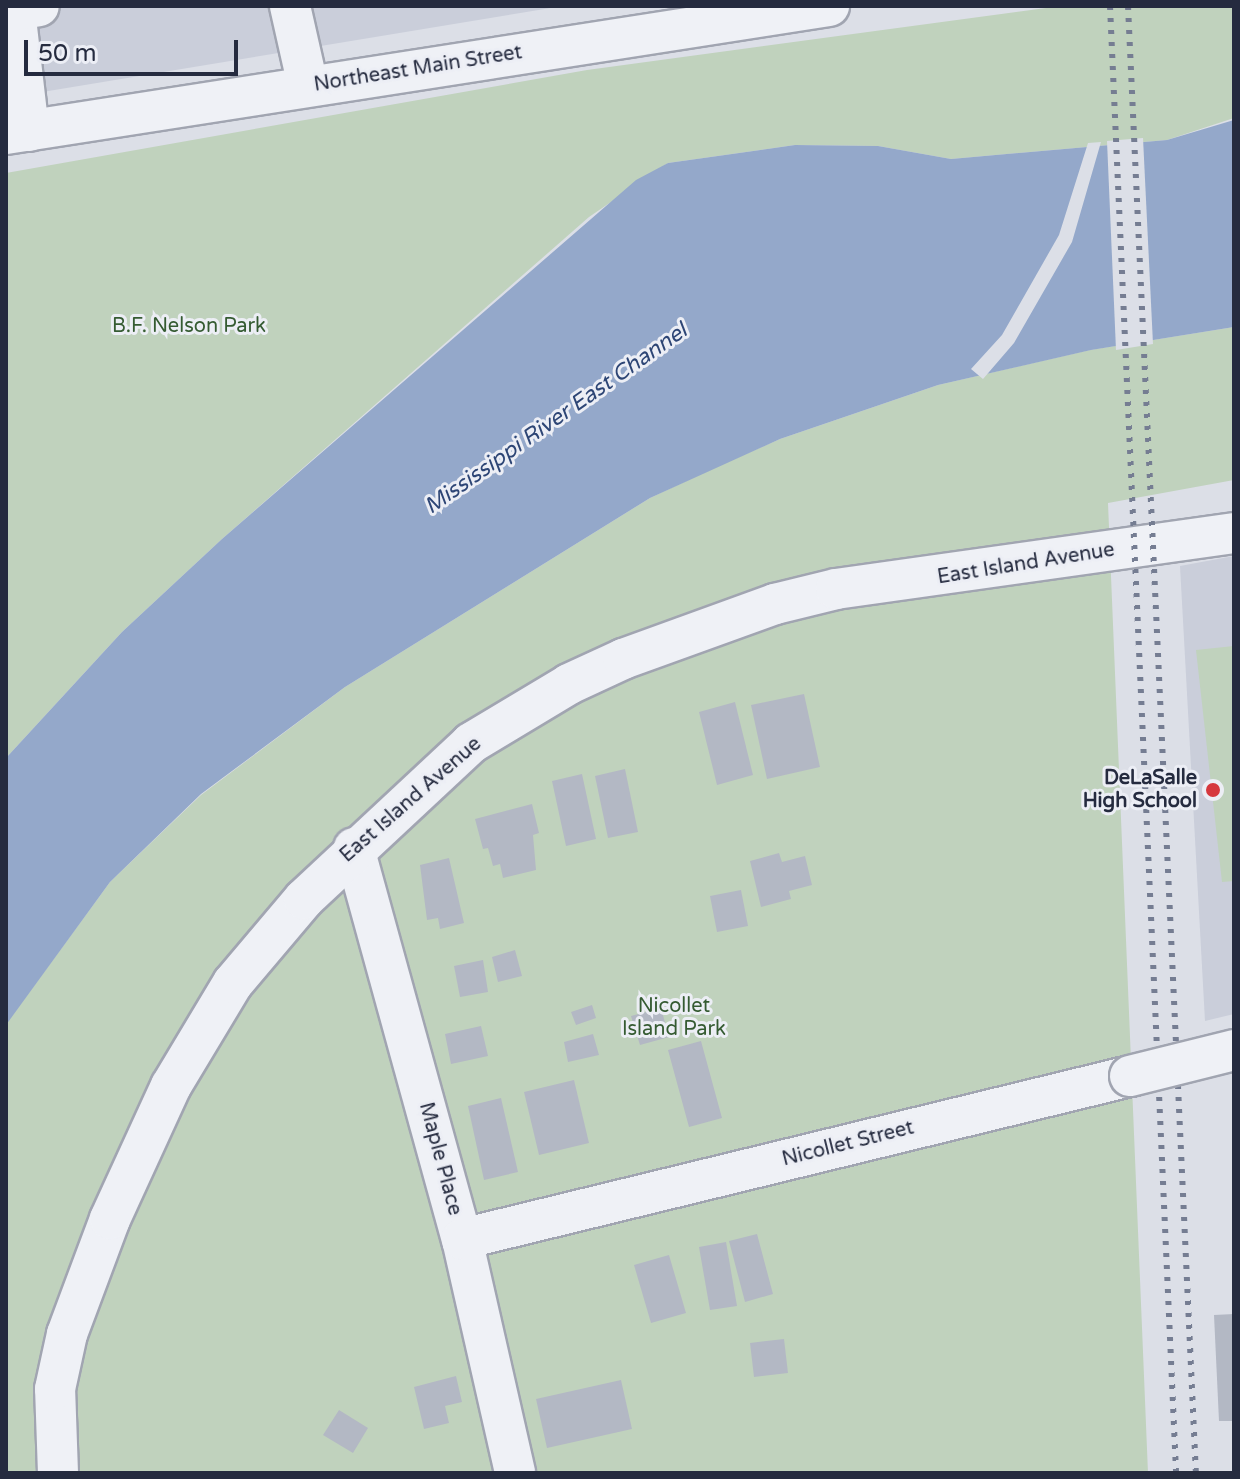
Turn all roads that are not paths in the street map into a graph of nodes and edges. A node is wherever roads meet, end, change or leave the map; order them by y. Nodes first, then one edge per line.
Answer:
1 (39, 6) edge
2 (290, 6) edge
3 (829, 6) edge
4 (599, 23) edge
5 (308, 86) junction
6 (18, 132) edge
7 (1234, 533) edge
8 (354, 848) junction
9 (1234, 1050) edge
10 (462, 1239) junction
11 (58, 1473) edge
12 (515, 1473) edge

1 - 6 street
2 - 5 street
3 - 4 street, Northeast Main Street
4 - 5 street, Northeast Main Street
5 - 6 street, Northeast Main Street
7 - 8 street, East Island Avenue
8 - 10 street, Maple Place
8 - 11 street, East Island Avenue
9 - 10 street, Nicollet Street, bridge
10 - 12 street, Maple Place

